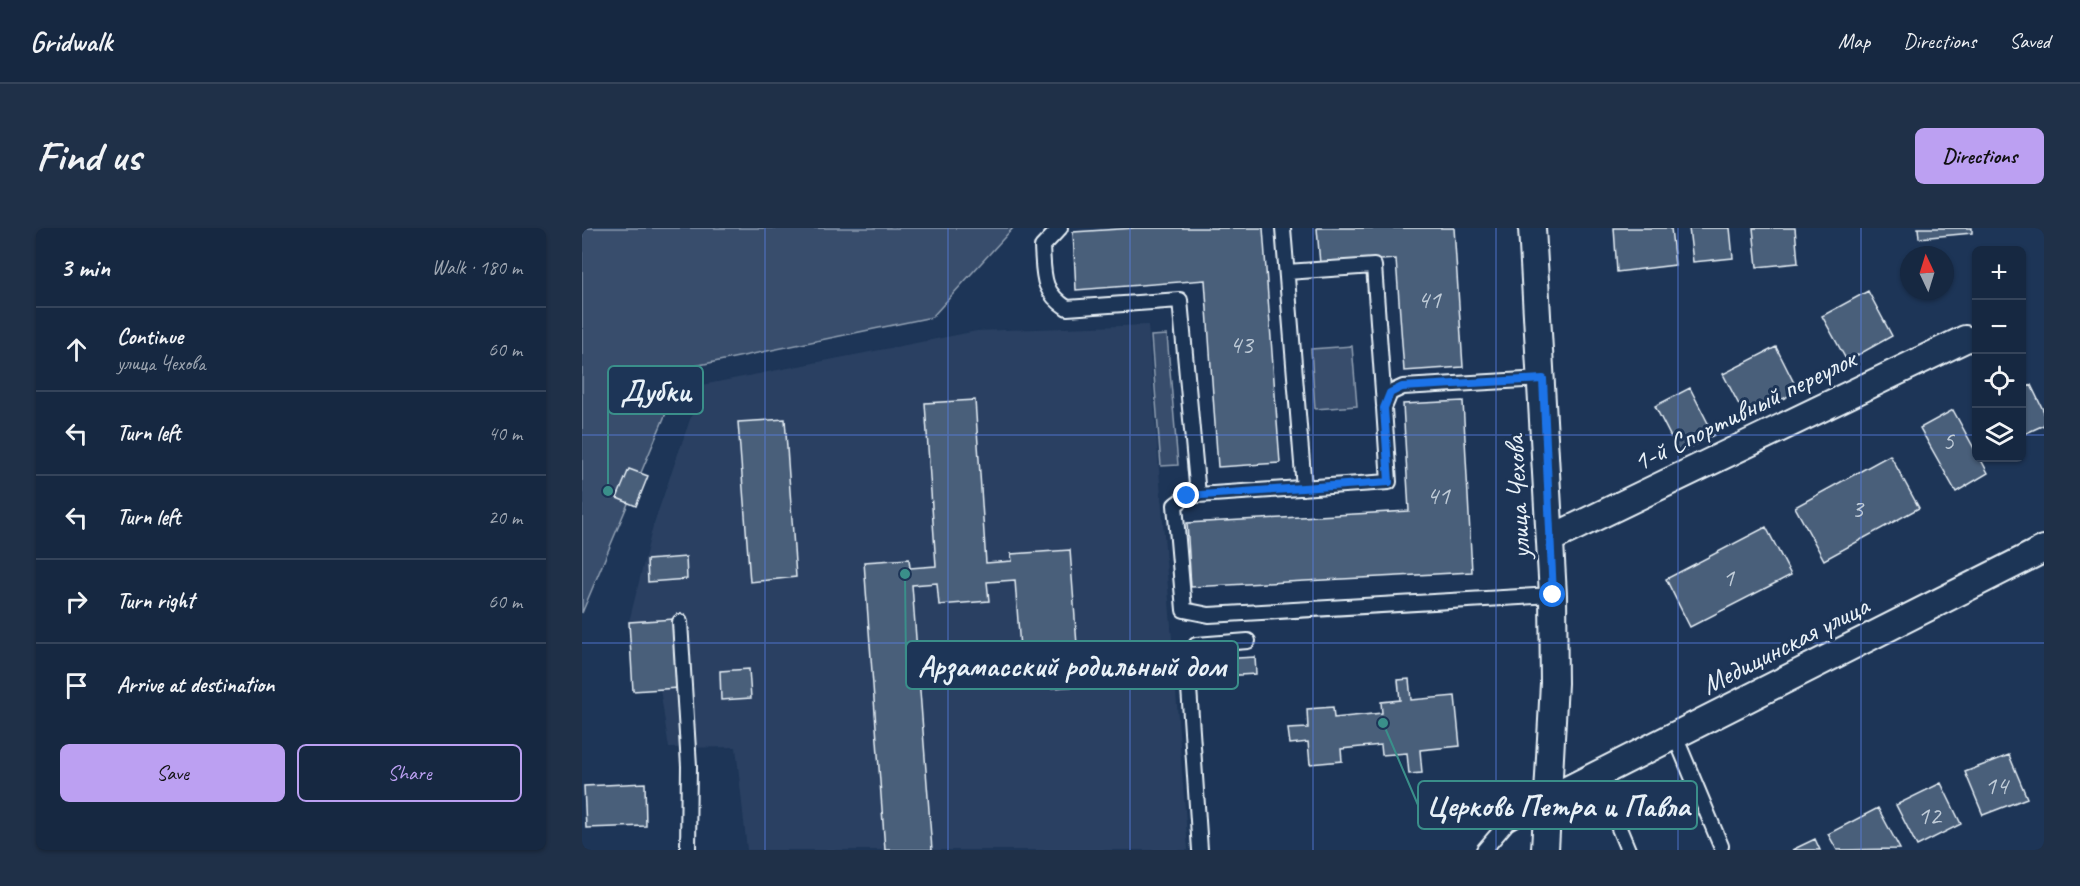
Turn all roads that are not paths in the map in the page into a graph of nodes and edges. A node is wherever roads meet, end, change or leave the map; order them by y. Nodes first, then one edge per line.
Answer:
1 (1060, 228) edge
2 (1283, 228) edge
3 (1532, 228) edge
4 (1287, 272) junction
5 (1965, 339) dead end
6 (1543, 379) junction
7 (1384, 408) junction
8 (1304, 488) junction
9 (1197, 495) junction
10 (1550, 539) junction
11 (2042, 557) edge
12 (1553, 595) junction
13 (680, 622) dead end
14 (1248, 641) dead end
15 (1675, 736) junction
16 (1597, 775) junction
17 (1549, 799) junction
18 (1721, 846) dead end
19 (688, 850) edge
20 (1200, 850) edge
21 (1484, 850) edge
22 (1545, 850) edge
23 (1628, 850) edge

1 - 9 lane
2 - 4 lane
3 - 6 street, улица Чехова
4 - 7 lane
4 - 8 lane
5 - 10 street, 1-й Спортивный переулок
6 - 7 lane
6 - 10 street, улица Чехова
7 - 8 lane
8 - 9 lane
9 - 12 lane
10 - 12 street, улица Чехова
11 - 15 street, Медицинская улица
12 - 17 street, улица Чехова
13 - 19 lane
14 - 20 lane
15 - 16 street, Медицинская улица
15 - 18 lane
16 - 17 street, Медицинская улица
16 - 23 lane
17 - 21 lane
17 - 22 street, улица Чехова

